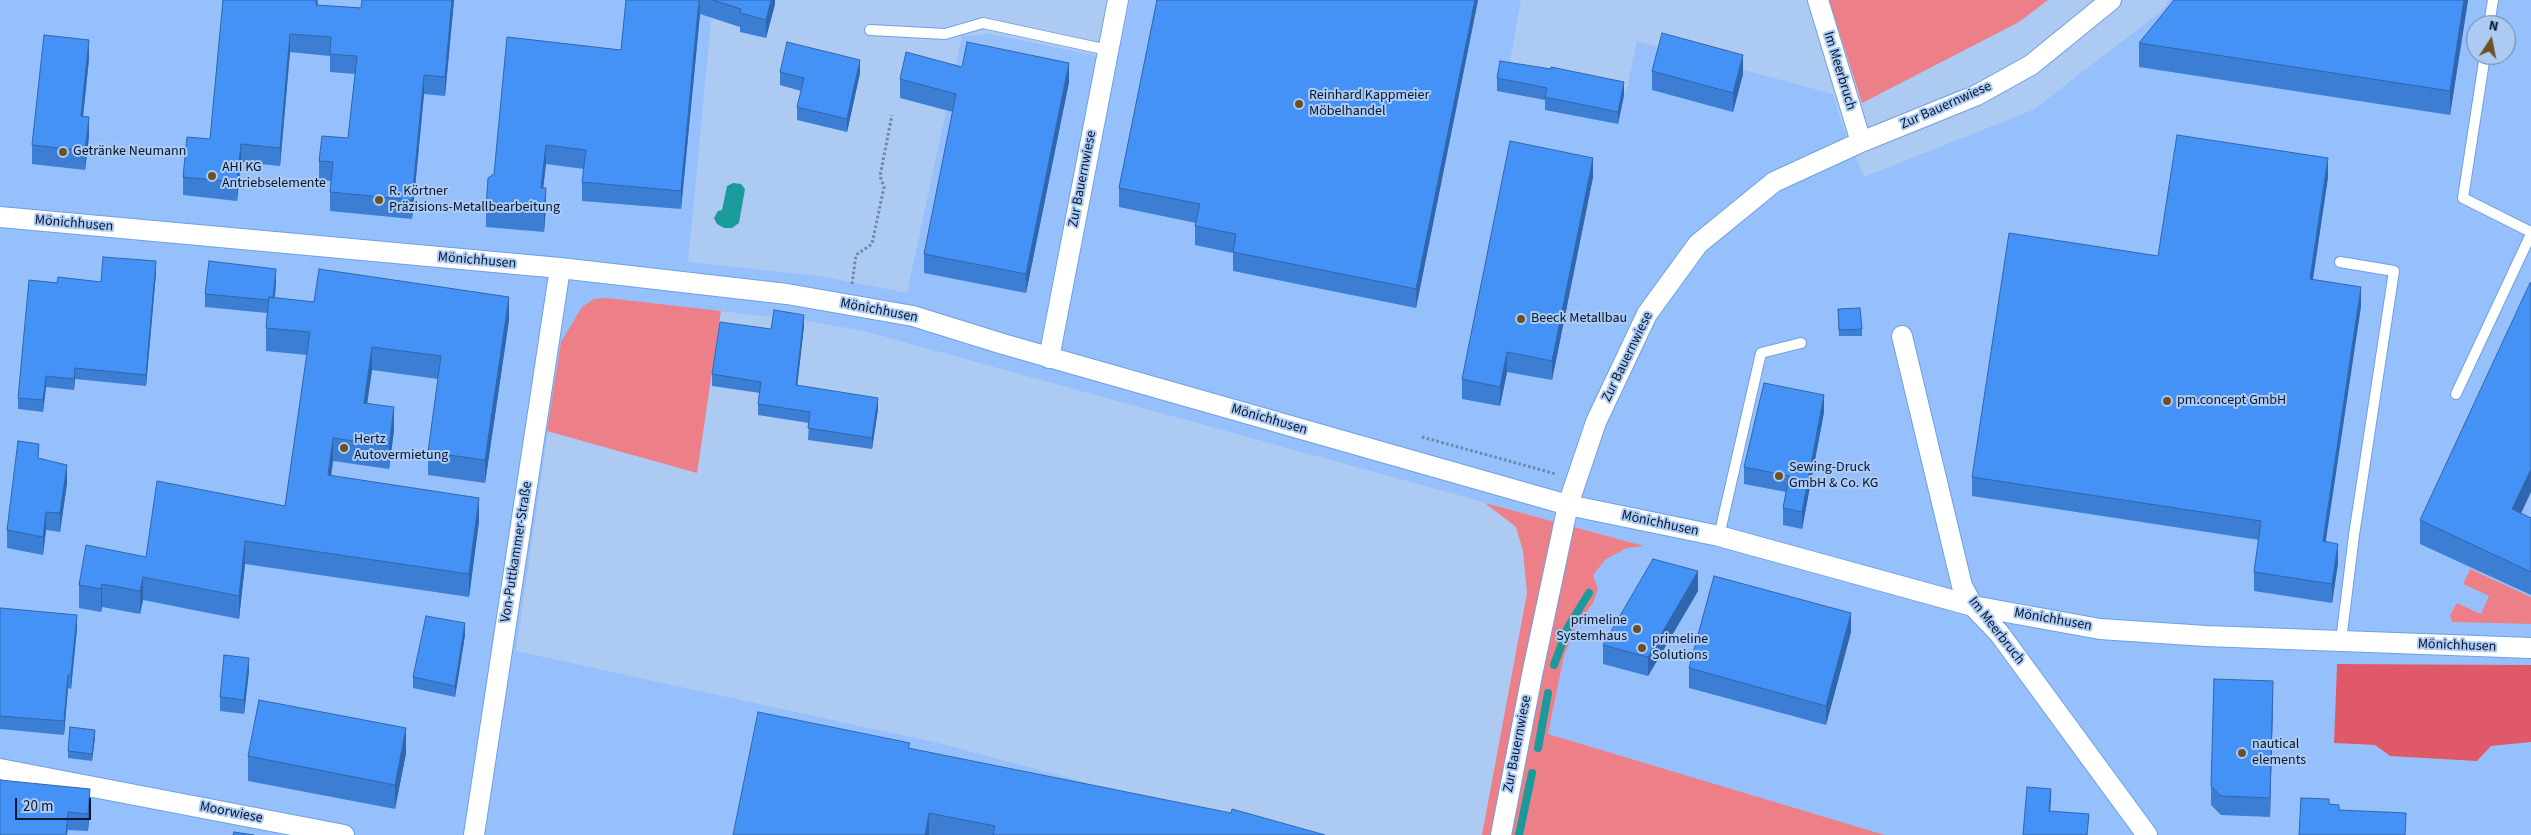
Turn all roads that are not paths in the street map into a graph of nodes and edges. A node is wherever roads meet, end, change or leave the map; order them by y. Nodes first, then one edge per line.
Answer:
1 (1118, 0) edge
2 (1818, 0) edge
3 (2111, 0) edge
4 (2493, 0) edge
5 (2491, 15) edge
6 (870, 30) dead end
7 (1108, 50) junction
8 (2483, 65) edge
9 (1861, 142) junction
10 (0, 217) edge
11 (0, 226) edge
12 (2531, 233) edge
13 (2340, 262) dead end
14 (560, 268) junction
15 (1902, 336) dead end
16 (1801, 343) dead end
17 (1049, 358) junction
18 (2456, 394) dead end
19 (1568, 505) junction
20 (1719, 536) junction
21 (1973, 606) junction
22 (2341, 642) junction
23 (2531, 648) edge
24 (0, 769) edge
25 (344, 835) edge
26 (474, 835) edge
27 (1501, 835) edge
28 (2146, 835) edge

1 - 7 street, Zur Bauernwiese
2 - 9 street, Im Meerbruch
3 - 9 street, Zur Bauernwiese
4 - 5 lane
6 - 7 lane
7 - 17 street, Zur Bauernwiese
8 - 12 lane
9 - 19 street, Zur Bauernwiese
10 - 11 street
10 - 14 street, Mönichhusen
12 - 18 lane
13 - 22 lane
14 - 17 street, Mönichhusen
14 - 26 street, Von-Puttkammer-Straße
15 - 21 street, Im Meerbruch
16 - 20 lane
17 - 19 street, Mönichhusen
19 - 20 street, Mönichhusen
19 - 27 street, Zur Bauernwiese
20 - 21 street, Mönichhusen
21 - 22 street, Mönichhusen
21 - 28 street, Im Meerbruch
22 - 23 street, Mönichhusen
24 - 25 street, Moorwiese

